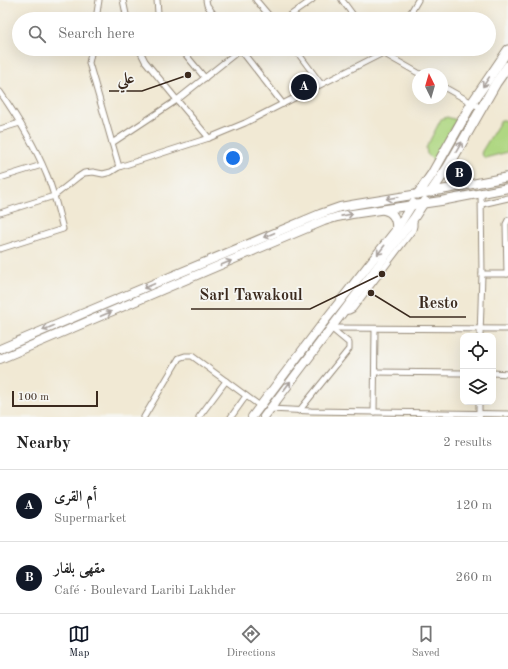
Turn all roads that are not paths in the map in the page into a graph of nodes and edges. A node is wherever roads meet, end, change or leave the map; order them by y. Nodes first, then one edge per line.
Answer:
1 (99, 0) edge
2 (123, 0) edge
3 (157, 0) edge
4 (206, 0) edge
5 (256, 0) edge
6 (312, 0) edge
7 (342, 0) edge
8 (418, 0) edge
9 (97, 12) edge
10 (126, 12) edge
11 (158, 12) edge
12 (212, 12) edge
13 (266, 12) edge
14 (295, 12) edge
15 (351, 12) edge
16 (411, 12) edge
17 (508, 50) edge
18 (91, 56) edge
19 (142, 56) edge
20 (187, 56) edge
21 (232, 56) edge
22 (246, 56) edge
23 (300, 56) edge
24 (374, 56) edge
25 (392, 56) edge
26 (508, 66) edge
27 (412, 69) edge
28 (205, 78) junction
29 (321, 84) junction
30 (448, 89) edge
31 (0, 92) edge
32 (178, 100) junction
33 (472, 103) junction
34 (283, 104) junction
35 (481, 108) junction
36 (463, 120) junction
37 (20, 123) junction
38 (472, 125) junction
39 (0, 130) edge
40 (209, 138) junction
41 (112, 143) junction
42 (42, 165) junction
43 (448, 166) junction
44 (119, 167) junction
45 (508, 177) edge
46 (0, 178) edge
47 (459, 187) junction
48 (508, 188) edge
49 (431, 192) junction
50 (418, 194) junction
51 (481, 194) junction
52 (54, 196) junction
53 (508, 198) edge
54 (423, 204) junction
55 (482, 204) junction
56 (412, 205) junction
57 (383, 209) junction
58 (0, 213) edge
59 (508, 220) edge
60 (396, 230) junction
61 (0, 249) edge
62 (482, 274) junction
63 (507, 274) edge
64 (323, 323) junction
65 (331, 328) junction
66 (375, 329) junction
67 (480, 329) junction
68 (508, 329) edge
69 (480, 333) edge
70 (0, 349) edge
71 (0, 359) edge
72 (375, 372) junction
73 (460, 373) edge
74 (496, 373) edge
75 (508, 374) edge
76 (226, 381) junction
77 (246, 396) junction
78 (260, 406) junction
79 (299, 411) junction
80 (374, 412) junction
81 (267, 413) edge
82 (311, 414) edge
83 (508, 414) edge
84 (479, 415) edge
85 (144, 417) edge
86 (199, 417) edge
87 (232, 417) edge
88 (252, 417) edge

1 - 9 street
2 - 10 street
3 - 11 street
4 - 12 street
5 - 13 street
6 - 14 street
7 - 15 street
8 - 16 street
17 -> 33 highway
18 - 41 street
19 - 32 street
20 - 28 street
21 - 28 street
22 - 34 street
23 - 29 street
24 - 29 street
25 - 27 street
26 - 35 highway
28 - 32 street
29 - 34 street
30 - 33 street
31 - 37 street
32 - 40 street
32 - 41 street
33 - 35 street
33 - 36 highway
34 - 40 street
35 - 38 highway
36 - 38 highway
36 - 50 highway
37 - 39 street
37 - 42 street
43 -> 38 highway
40 - 44 street
41 - 44 street
42 - 46 street
42 - 52 street
43 - 47 main road
43 - 49 highway
44 - 52 street
45 - 47 main road
47 - 49 main road
48 - 51 main road
49 - 50 main road
49 - 54 main road
50 - 56 main road
50 -> 70 main road
51 - 54 main road
51 - 55 street
52 - 58 street
52 - 61 street
53 - 55 street
54 - 56 main road
54 - 65 main road
55 - 62 street
56 - 57 main road
56 - 60 main road
57 - 60 main road
71 -> 57 main road
59 - 63 street
60 -> 64 main road
62 - 63 street
62 - 67 street
64 - 65 main road
64 - 78 main road
65 - 66 street
65 - 79 street
81 -> 65 main road
66 - 67 street
66 - 72 street
67 - 68 street
67 - 69 street
72 - 73 street
72 - 80 street
74 - 75 street
76 - 77 street
76 - 85 street
76 - 86 street
77 - 78 street
77 - 87 street
78 - 81 main road
78 - 88 main road
79 - 81 street
79 - 82 street
80 - 82 street
80 - 84 street
83 - 84 street

